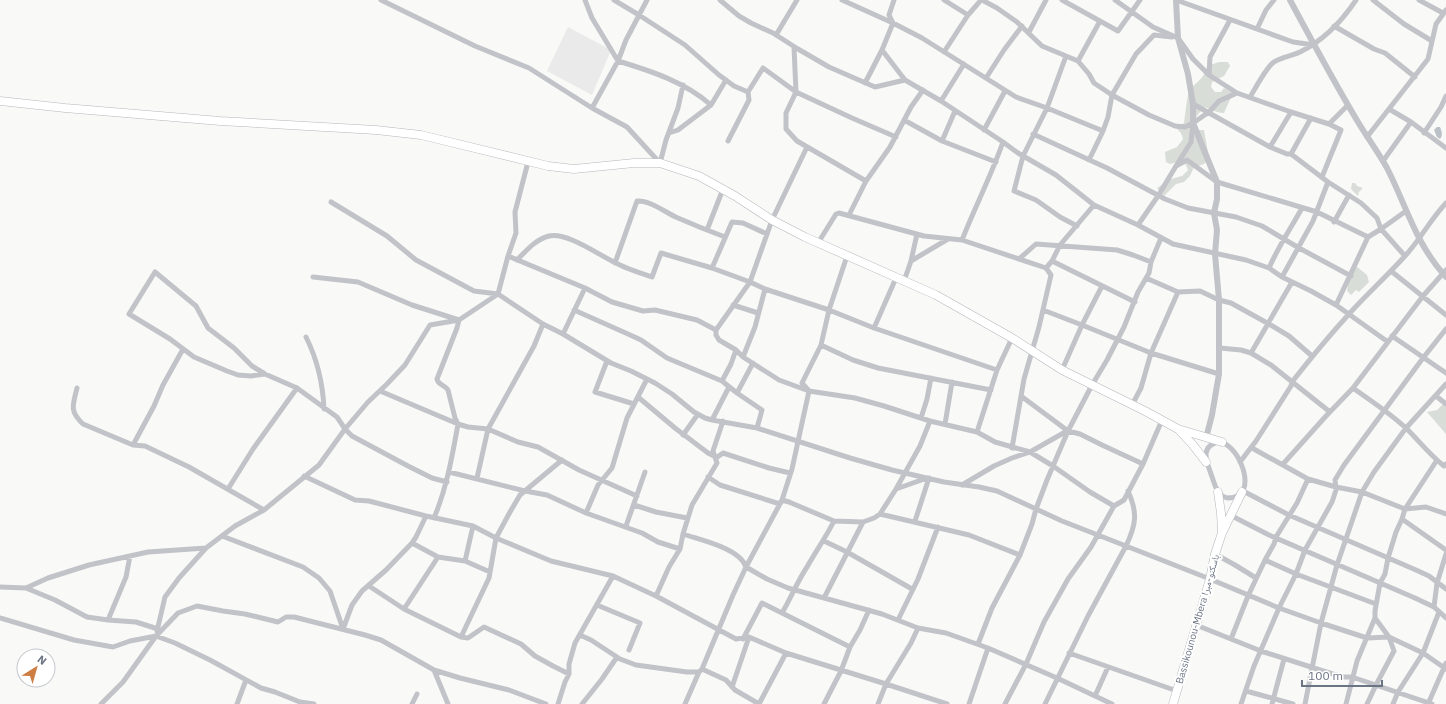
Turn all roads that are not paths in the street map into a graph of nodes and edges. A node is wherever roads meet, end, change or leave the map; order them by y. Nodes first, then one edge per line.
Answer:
1 (381, 0) edge
2 (585, 0) edge
3 (614, 0) edge
4 (647, 0) edge
5 (720, 0) edge
6 (797, 0) edge
7 (842, 0) edge
8 (894, 0) edge
9 (944, 0) edge
10 (982, 0) edge
11 (1046, 0) edge
12 (1062, 0) edge
13 (1115, 0) edge
14 (1140, 0) edge
15 (1176, 0) edge
16 (1274, 0) edge
17 (1290, 0) edge
18 (1356, 0) edge
19 (1373, 0) edge
20 (1419, 0) edge
21 (1445, 11) edge
22 (1132, 13) junction
23 (639, 15) junction
24 (968, 16) junction
25 (1230, 20) junction
26 (1100, 21) junction
27 (893, 23) junction
28 (1022, 26) junction
29 (1334, 26) junction
30 (1257, 29) junction
31 (1029, 32) junction
32 (776, 34) junction
33 (1178, 38) junction
34 (1432, 41) junction
35 (1314, 45) junction
36 (794, 47) junction
37 (882, 50) junction
38 (944, 52) junction
39 (1066, 56) junction
40 (618, 61) junction
41 (1078, 61) junction
42 (964, 64) junction
43 (1209, 75) junction
44 (1415, 77) junction
45 (986, 78) junction
46 (726, 80) junction
47 (905, 80) junction
48 (865, 83) junction
49 (683, 85) junction
50 (923, 90) junction
51 (1005, 91) junction
52 (748, 92) junction
53 (796, 92) junction
54 (1237, 93) junction
55 (1112, 95) junction
56 (1446, 96) edge
57 (1250, 97) junction
58 (0, 101) edge
59 (941, 101) junction
60 (1193, 104) junction
61 (1348, 104) junction
62 (711, 105) junction
63 (592, 108) junction
64 (1047, 108) junction
65 (1389, 109) junction
66 (955, 111) junction
67 (1208, 112) junction
68 (1291, 112) junction
69 (1311, 118) junction
70 (904, 120) junction
71 (1411, 122) junction
72 (1193, 123) junction
73 (1330, 124) junction
74 (984, 130) junction
75 (1103, 131) junction
76 (669, 132) junction
77 (1424, 132) junction
78 (1033, 134) junction
79 (896, 137) junction
80 (1367, 137) junction
81 (728, 141) dead end
82 (942, 141) junction
83 (1003, 142) junction
84 (1270, 146) junction
85 (807, 147) junction
86 (1446, 148) edge
87 (1291, 154) junction
88 (1023, 156) junction
89 (1089, 160) junction
90 (1383, 161) junction
91 (528, 162) junction
92 (996, 162) junction
93 (660, 163) junction
94 (1322, 177) junction
95 (866, 181) junction
96 (1217, 182) junction
97 (1328, 182) junction
98 (723, 188) junction
99 (1349, 195) junction
100 (1158, 196) junction
101 (331, 202) dead end
102 (1446, 203) edge
103 (1094, 205) junction
104 (1302, 208) junction
105 (1406, 210) junction
106 (1317, 212) junction
107 (1214, 214) junction
108 (849, 215) junction
109 (772, 220) junction
110 (1334, 222) junction
111 (1138, 225) junction
112 (1077, 226) junction
113 (1382, 229) junction
114 (707, 230) junction
115 (767, 234) junction
116 (917, 234) junction
117 (725, 237) junction
118 (1368, 237) junction
119 (949, 238) junction
120 (1161, 238) junction
121 (1284, 238) junction
122 (1419, 239) junction
123 (962, 240) junction
124 (818, 243) junction
125 (1060, 245) junction
126 (1299, 248) junction
127 (1215, 254) junction
128 (508, 256) junction
129 (848, 256) junction
130 (1405, 256) junction
131 (1019, 259) junction
132 (517, 260) junction
133 (911, 261) junction
134 (1052, 261) junction
135 (615, 262) junction
136 (1151, 262) junction
137 (712, 268) junction
138 (1046, 268) junction
139 (1269, 268) junction
140 (1391, 271) junction
141 (1445, 273) edge
142 (313, 276) dead end
143 (1351, 276) junction
144 (1282, 277) junction
145 (1146, 278) junction
146 (900, 279) junction
147 (750, 282) junction
148 (1292, 282) junction
149 (1102, 286) junction
150 (586, 288) junction
151 (765, 289) junction
152 (1178, 292) junction
153 (498, 294) junction
154 (1423, 296) junction
155 (1219, 300) junction
156 (1135, 302) junction
157 (733, 305) junction
158 (1336, 306) junction
159 (574, 310) junction
160 (829, 310) junction
161 (1043, 310) junction
162 (758, 313) junction
163 (1348, 315) junction
164 (1446, 315) edge
165 (459, 320) junction
166 (543, 324) junction
167 (1082, 324) junction
168 (1269, 324) junction
169 (874, 328) junction
170 (1446, 329) edge
171 (716, 330) junction
172 (562, 334) junction
173 (1392, 336) junction
174 (306, 337) dead end
175 (1012, 338) junction
176 (1117, 340) junction
177 (1388, 342) junction
178 (821, 345) junction
179 (1220, 348) junction
180 (183, 349) junction
181 (736, 350) junction
182 (1031, 350) junction
183 (1151, 353) junction
184 (1252, 353) junction
185 (1312, 356) junction
186 (743, 357) junction
187 (1423, 358) junction
188 (607, 361) junction
189 (753, 363) junction
190 (997, 370) junction
191 (1062, 370) junction
192 (1446, 373) edge
193 (265, 374) junction
194 (1219, 374) junction
195 (931, 378) junction
196 (647, 379) junction
197 (722, 381) junction
198 (952, 382) junction
199 (1292, 382) junction
200 (1446, 384) edge
201 (1092, 385) junction
202 (729, 386) junction
203 (77, 388) dead end
204 (298, 388) junction
205 (1353, 388) junction
206 (991, 390) junction
207 (380, 391) junction
208 (809, 391) junction
209 (737, 393) junction
210 (1021, 396) junction
211 (1436, 396) junction
212 (638, 397) junction
213 (634, 404) junction
214 (1446, 404) edge
215 (1132, 405) junction
216 (324, 409) junction
217 (1385, 411) junction
218 (1330, 412) junction
219 (698, 414) junction
220 (920, 418) junction
221 (712, 420) junction
222 (1162, 420) junction
223 (930, 421) junction
224 (723, 422) junction
225 (458, 424) junction
226 (945, 424) junction
227 (757, 428) junction
228 (1406, 428) junction
229 (345, 429) junction
230 (488, 429) junction
231 (1178, 429) junction
232 (1068, 430) junction
233 (977, 432) junction
234 (683, 435) junction
235 (1206, 438) junction
236 (799, 440) junction
237 (1222, 442) junction
238 (133, 445) junction
239 (1012, 448) junction
240 (1252, 448) junction
241 (1030, 452) junction
242 (716, 458) junction
243 (562, 460) junction
244 (1437, 460) junction
245 (1206, 462) junction
246 (1240, 462) junction
247 (1143, 464) junction
248 (1283, 464) junction
249 (1446, 464) edge
250 (1053, 466) junction
251 (449, 472) junction
252 (645, 472) dead end
253 (790, 473) junction
254 (906, 473) junction
255 (304, 476) junction
256 (708, 477) junction
257 (478, 478) junction
258 (928, 478) junction
259 (1308, 479) junction
260 (603, 480) junction
261 (447, 482) junction
262 (962, 485) junction
263 (1336, 487) junction
264 (228, 489) junction
265 (896, 489) junction
266 (525, 491) junction
267 (1128, 491) junction
268 (1218, 492) junction
269 (1242, 492) junction
270 (1362, 492) junction
271 (637, 496) junction
272 (781, 502) junction
273 (634, 505) junction
274 (1114, 506) junction
275 (1405, 508) junction
276 (1036, 509) junction
277 (264, 510) junction
278 (586, 513) junction
279 (880, 514) junction
280 (1289, 514) junction
281 (1446, 514) edge
282 (1230, 515) junction
283 (426, 516) junction
284 (434, 518) junction
285 (687, 518) junction
286 (1402, 519) junction
287 (834, 521) junction
288 (863, 522) junction
289 (915, 522) junction
290 (473, 526) junction
291 (626, 526) junction
292 (938, 527) junction
293 (1318, 527) junction
294 (1222, 533) junction
295 (682, 534) junction
296 (222, 536) junction
297 (1097, 536) junction
298 (1276, 537) junction
299 (496, 538) junction
300 (1345, 540) junction
301 (824, 541) junction
302 (412, 543) junction
303 (1126, 546) junction
304 (206, 548) junction
305 (680, 548) junction
306 (1305, 550) junction
307 (1446, 550) edge
308 (847, 552) junction
309 (1215, 554) junction
310 (1446, 554) edge
311 (1020, 555) junction
312 (130, 556) junction
313 (438, 557) junction
314 (1388, 558) junction
315 (1265, 560) junction
316 (465, 561) junction
317 (1337, 564) junction
318 (746, 567) junction
319 (490, 572) junction
320 (1296, 574) junction
321 (613, 576) junction
322 (1256, 578) junction
323 (1210, 579) junction
324 (1380, 583) junction
325 (1437, 583) junction
326 (369, 586) junction
327 (1331, 586) junction
328 (0, 588) edge
329 (26, 588) junction
330 (912, 589) junction
331 (1446, 589) edge
332 (793, 590) junction
333 (656, 596) junction
334 (1248, 596) junction
335 (824, 598) junction
336 (1376, 604) junction
337 (597, 605) junction
338 (1434, 607) junction
339 (1279, 608) junction
340 (404, 609) junction
341 (868, 610) junction
342 (1439, 612) junction
343 (782, 614) junction
344 (0, 618) edge
345 (1375, 618) junction
346 (1446, 618) edge
347 (108, 620) junction
348 (898, 620) junction
349 (1321, 623) junction
350 (1196, 625) junction
351 (918, 628) junction
352 (158, 629) junction
353 (343, 629) junction
354 (719, 629) junction
355 (580, 635) junction
356 (156, 636) junction
357 (461, 637) junction
358 (750, 637) junction
359 (1389, 637) junction
360 (1367, 638) junction
361 (743, 639) junction
362 (1231, 639) junction
363 (978, 644) junction
364 (850, 647) junction
365 (988, 648) junction
366 (628, 650) dead end
367 (1261, 651) junction
368 (1069, 653) junction
369 (1422, 653) junction
370 (786, 654) junction
371 (617, 658) junction
372 (1284, 659) junction
373 (1026, 664) junction
374 (1108, 667) junction
375 (1445, 667) edge
376 (1312, 668) junction
377 (434, 670) junction
378 (701, 671) junction
379 (841, 671) junction
380 (568, 674) junction
381 (1352, 677) junction
382 (1057, 678) junction
383 (246, 680) junction
384 (886, 684) junction
385 (1376, 685) junction
386 (732, 687) junction
387 (1177, 691) junction
388 (1246, 691) junction
389 (1398, 692) junction
390 (417, 694) dead end
391 (1095, 696) junction
392 (1273, 701) edge
393 (101, 704) edge
394 (237, 704) edge
395 (314, 704) edge
396 (412, 704) edge
397 (448, 704) edge
398 (546, 704) edge
399 (552, 704) edge
400 (560, 704) edge
401 (582, 704) edge
402 (685, 704) edge
403 (824, 704) edge
404 (878, 704) edge
405 (947, 704) edge
406 (969, 704) edge
407 (1005, 704) edge
408 (1045, 704) edge
409 (1112, 704) edge
410 (1173, 704) edge
411 (1241, 704) edge
412 (1293, 704) edge
413 (1305, 704) edge
414 (1346, 704) edge
415 (1367, 704) edge
416 (1393, 704) edge
417 (1429, 704) edge

1 - 63 street
2 - 40 street
3 - 23 street
4 - 23 street
5 - 32 street
6 - 32 street
7 - 27 street
8 - 27 street
9 - 24 street
10 - 24 street
10 - 28 street
11 - 31 street
12 - 26 street
13 - 22 street
14 - 22 street
15 - 25 street
15 - 33 street
16 - 30 street
17 - 35 street
18 - 29 street
19 - 34 street
20 - 21 street
21 - 34 street
22 - 26 street
22 - 33 street
23 - 40 street
23 - 46 street
24 - 38 street
25 - 30 street
25 - 43 street
26 - 41 street
27 - 37 street
27 - 38 street
28 - 31 street
28 - 45 street
29 - 35 street
29 - 44 street
30 - 35 street
31 - 39 street
32 - 36 street
33 - 43 street
33 - 55 street
33 - 60 street
34 - 44 street
35 - 57 street
35 - 61 street
36 - 48 street
36 - 53 street
37 - 47 street
37 - 48 street
38 - 42 street
39 - 41 street
39 - 64 street
40 - 49 street
40 - 63 street
41 - 55 street
42 - 45 street
42 - 59 street
43 - 54 street
44 - 65 street
45 - 51 street
46 - 52 street
46 - 62 street
47 - 48 street
47 - 50 street
49 - 62 street
49 - 76 street
50 - 59 street
50 - 70 street
51 - 64 street
51 - 74 street
52 - 53 street
52 - 81 street
53 - 79 street
53 - 85 street
54 - 57 street
54 - 67 street
55 - 72 street
55 - 75 street
56 - 77 street
57 - 68 street
58 - 91 main road
59 - 66 street
60 - 67 street
60 - 72 street
61 - 73 street
61 - 80 street
62 - 76 street
63 - 93 street
64 - 75 street
64 - 78 street
65 - 71 street
65 - 80 street
66 - 74 street
66 - 82 street
67 - 72 street
67 - 84 street
68 - 69 street
68 - 84 street
69 - 73 street
69 - 87 street
70 - 79 street
70 - 82 street
71 - 77 street
71 - 90 street
72 - 96 street
72 - 100 street
73 - 94 street
74 - 83 street
75 - 89 street
76 - 93 street
77 - 86 street
78 - 88 street
78 - 89 street
79 - 95 street
80 - 90 street
82 - 92 street
83 - 88 street
83 - 92 street
84 - 87 street
85 - 95 street
85 - 109 street
87 - 94 street
88 - 103 street
88 - 112 street
89 - 100 street
90 - 105 street
91 - 93 main road
91 - 128 street
92 - 123 street
93 - 98 main road
94 - 97 street
95 - 108 street
96 - 100 street
96 - 104 street
96 - 107 street
97 - 99 street
97 - 106 street
98 - 109 main road
98 - 114 street
99 - 110 street
99 - 113 street
100 - 107 street
100 - 111 street
101 - 153 street
102 - 122 street
103 - 111 street
103 - 112 street
104 - 106 street
104 - 121 street
105 - 113 street
105 - 122 street
106 - 110 street
106 - 126 street
107 - 121 street
107 - 127 street
108 - 116 street
108 - 124 street
109 - 115 street
109 - 124 main road
110 - 118 street
111 - 120 street
112 - 125 street
113 - 118 street
113 - 130 street
114 - 117 street
114 - 135 street
115 - 117 street
115 - 147 street
116 - 119 street
116 - 133 street
117 - 137 street
118 - 143 street
119 - 123 street
119 - 133 street
120 - 127 street
120 - 136 street
121 - 126 street
121 - 139 street
122 - 130 street
122 - 141 street
123 - 131 street
124 - 129 main road
125 - 131 street
125 - 134 street
125 - 136 street
126 - 143 street
126 - 144 street
127 - 139 street
127 - 155 street
128 - 132 street
128 - 153 street
129 - 146 main road
129 - 160 street
130 - 140 street
131 - 138 street
132 - 135 street
132 - 150 street
133 - 146 street
134 - 138 street
134 - 149 street
135 - 137 street
136 - 145 street
137 - 147 street
138 - 161 street
139 - 144 street
140 - 154 street
140 - 163 street
141 - 154 street
142 - 165 street
143 - 158 street
144 - 148 street
145 - 152 street
145 - 156 street
146 - 169 street
146 - 175 main road
147 - 151 street
147 - 157 street
148 - 158 street
148 - 168 street
149 - 156 street
149 - 167 street
150 - 159 street
150 - 171 street
151 - 160 street
151 - 162 street
152 - 155 street
152 - 183 street
153 - 165 street
153 - 166 street
154 - 164 street
154 - 173 street
155 - 168 street
155 - 179 street
156 - 176 street
157 - 162 street
157 - 171 street
158 - 163 street
159 - 172 street
159 - 197 street
160 - 169 street
160 - 178 street
161 - 167 street
161 - 182 street
162 - 186 street
163 - 177 street
163 - 185 street
165 - 207 street
165 - 225 street
166 - 172 street
166 - 230 street
167 - 176 street
167 - 191 street
168 - 184 street
168 - 185 street
169 - 190 street
170 - 187 street
171 - 181 street
172 - 188 street
173 - 177 street
173 - 187 street
174 - 216 street
175 - 182 main road
175 - 190 street
176 - 183 street
176 - 201 street
177 - 205 street
178 - 195 street
178 - 208 street
179 - 184 street
179 - 194 street
180 - 193 street
180 - 193 street
180 - 238 street
181 - 186 street
181 - 197 street
182 - 191 main road
182 - 210 street
183 - 194 street
183 - 215 street
184 - 199 street
185 - 199 street
186 - 189 street
187 - 192 street
187 - 217 street
188 - 196 street
188 - 213 street
189 - 208 street
189 - 209 street
190 - 206 street
191 - 201 main road
193 - 204 street
194 - 235 street
195 - 198 street
195 - 220 street
196 - 212 street
196 - 219 street
197 - 202 street
198 - 206 street
198 - 226 street
199 - 218 street
199 - 240 street
200 - 211 street
201 - 215 main road
201 - 232 street
202 - 209 street
202 - 221 street
203 - 238 street
204 - 216 street
204 - 264 street
205 - 217 street
205 - 218 street
206 - 233 street
207 - 225 street
207 - 229 street
208 - 220 street
208 - 236 street
209 - 227 street
210 - 232 street
210 - 239 street
211 - 214 street
211 - 228 street
212 - 213 street
212 - 234 street
213 - 260 street
215 - 222 main road
216 - 229 street
217 - 228 street
217 - 263 street
218 - 248 street
219 - 221 street
219 - 234 street
220 - 223 street
221 - 224 street
222 - 231 main road
222 - 247 street
223 - 226 street
223 - 254 street
224 - 227 street
224 - 242 street
225 - 230 street
225 - 251 street
226 - 233 street
227 - 236 street
228 - 244 street
228 - 270 street
229 - 255 street
229 - 261 street
230 - 243 street
230 - 257 street
231 - 235 main road
231 - 245 main road
232 - 241 street
232 - 247 street
232 - 250 street
233 - 239 street
234 - 242 street
235 - 237 main road
236 - 253 street
236 - 254 street
237 - 245 street
237 - 246 street
238 - 264 street
239 - 241 street
240 - 246 street
240 - 248 street
241 - 250 street
241 - 262 street
242 - 253 street
242 - 256 street
243 - 260 street
243 - 266 street
244 - 249 street
244 - 275 street
245 - 268 street
246 - 269 street
247 - 267 street
248 - 259 street
250 - 274 street
250 - 276 street
251 - 257 street
251 - 261 street
252 - 271 street
253 - 272 street
254 - 258 street
254 - 265 street
255 - 277 street
255 - 283 street
256 - 272 street
256 - 285 street
257 - 266 street
258 - 262 street
258 - 265 street
258 - 289 street
259 - 263 street
259 - 280 street
260 - 271 street
260 - 278 street
261 - 284 street
262 - 276 street
263 - 270 street
263 - 293 street
264 - 277 street
265 - 279 street
266 - 278 street
266 - 299 street
267 - 274 street
267 - 303 street
268 - 269 street
268 - 294 main road, Bassikounou-Mbera باسكنو-مبرا
269 - 280 street
269 - 282 main road, Bassikounou-Mbera باسكنو-مبرا
270 - 275 street
270 - 300 street
271 - 273 street
272 - 287 street
272 - 318 street
273 - 285 street
273 - 291 street
274 - 297 street
275 - 281 street
275 - 286 street
276 - 297 street
276 - 311 street
277 - 296 street
278 - 291 street
279 - 288 street
279 - 289 street
280 - 293 street
280 - 298 street
282 - 294 main road, Bassikounou-Mbera باسكنو-مبرا
282 - 298 street
283 - 284 street
283 - 302 street
284 - 290 street
285 - 295 street
286 - 307 street
286 - 314 street
287 - 288 street
287 - 301 street
288 - 308 street
289 - 292 street
290 - 299 street
290 - 316 street
291 - 305 street
292 - 311 street
292 - 330 street
293 - 300 street
293 - 306 street
294 - 309 main road, Bassikounou-Mbera باسكنو-مبرا
295 - 305 street
295 - 318 street
296 - 304 street
296 - 353 street
297 - 303 street
297 - 373 street
298 - 306 street
298 - 315 street
299 - 319 street
299 - 321 street
300 - 314 street
300 - 317 street
301 - 308 street
301 - 332 street
302 - 313 street
302 - 326 street
303 - 323 street
303 - 368 street
304 - 312 street
304 - 352 street
305 - 333 street
306 - 317 street
306 - 320 street
308 - 330 street
308 - 335 street
309 - 322 street
309 - 323 main road, Bassikounou-Mbera باسكنو-مبرا
310 - 325 street
311 - 363 street
312 - 329 street
312 - 347 street
313 - 316 street
313 - 340 street
314 - 324 street
314 - 325 street
315 - 320 street
315 - 322 street
316 - 319 street
317 - 324 street
317 - 327 street
318 - 332 street
318 - 354 street
319 - 357 street
320 - 327 street
320 - 339 street
321 - 333 street
321 - 337 street
322 - 334 street
323 - 334 street
323 - 350 main road, Bassikounou-Mbera باسكنو-مبرا
324 - 336 street
324 - 338 street
325 - 331 street
325 - 338 street
326 - 340 street
326 - 353 street
327 - 336 street
327 - 349 street
328 - 329 street
329 - 347 street
330 - 348 street
332 - 335 street
332 - 343 street
333 - 354 street
334 - 339 street
334 - 362 street
335 - 341 street
336 - 345 street
337 - 355 street
337 - 366 street
338 - 342 street
339 - 349 street
339 - 367 street
340 - 357 street
341 - 348 street
341 - 364 street
342 - 346 street
342 - 369 street
343 - 361 street
343 - 364 street
344 - 356 street
345 - 359 street
345 - 360 street
347 - 352 street
348 - 351 street
349 - 360 street
349 - 376 street
350 - 362 street
350 - 387 main road, Bassikounou-Mbera باسكنو-مبرا
351 - 363 street
351 - 384 street
352 - 356 street
353 - 356 street
353 - 377 street
354 - 361 street
354 - 378 street
355 - 371 street
355 - 380 street
356 - 383 street
356 - 393 street
357 - 380 street
358 - 361 street
358 - 370 street
358 - 386 street
359 - 360 street
359 - 369 street
359 - 385 street
360 - 381 street
362 - 367 street
363 - 365 street
364 - 379 street
365 - 373 street
365 - 406 street
367 - 372 street
367 - 388 street
368 - 374 street
368 - 382 street
369 - 375 street
369 - 389 street
370 - 379 street
370 - 386 street
371 - 378 street
371 - 401 street
372 - 376 street
372 - 392 street
373 - 382 street
373 - 407 street
374 - 387 street
374 - 391 street
375 - 417 street
376 - 381 street
376 - 413 street
377 - 397 street
377 - 398 street
378 - 386 street
378 - 402 street
379 - 384 street
379 - 403 street
380 - 400 street
381 - 385 street
381 - 414 street
382 - 391 street
382 - 408 street
383 - 394 street
383 - 395 street
384 - 404 street
384 - 405 street
385 - 389 street
385 - 415 street
387 - 410 main road, Bassikounou-Mbera باسكنو-مبرا
388 - 392 street
388 - 411 street
389 - 416 street
389 - 417 street
390 - 396 street
391 - 409 street
392 - 412 street
399 - 400 street

